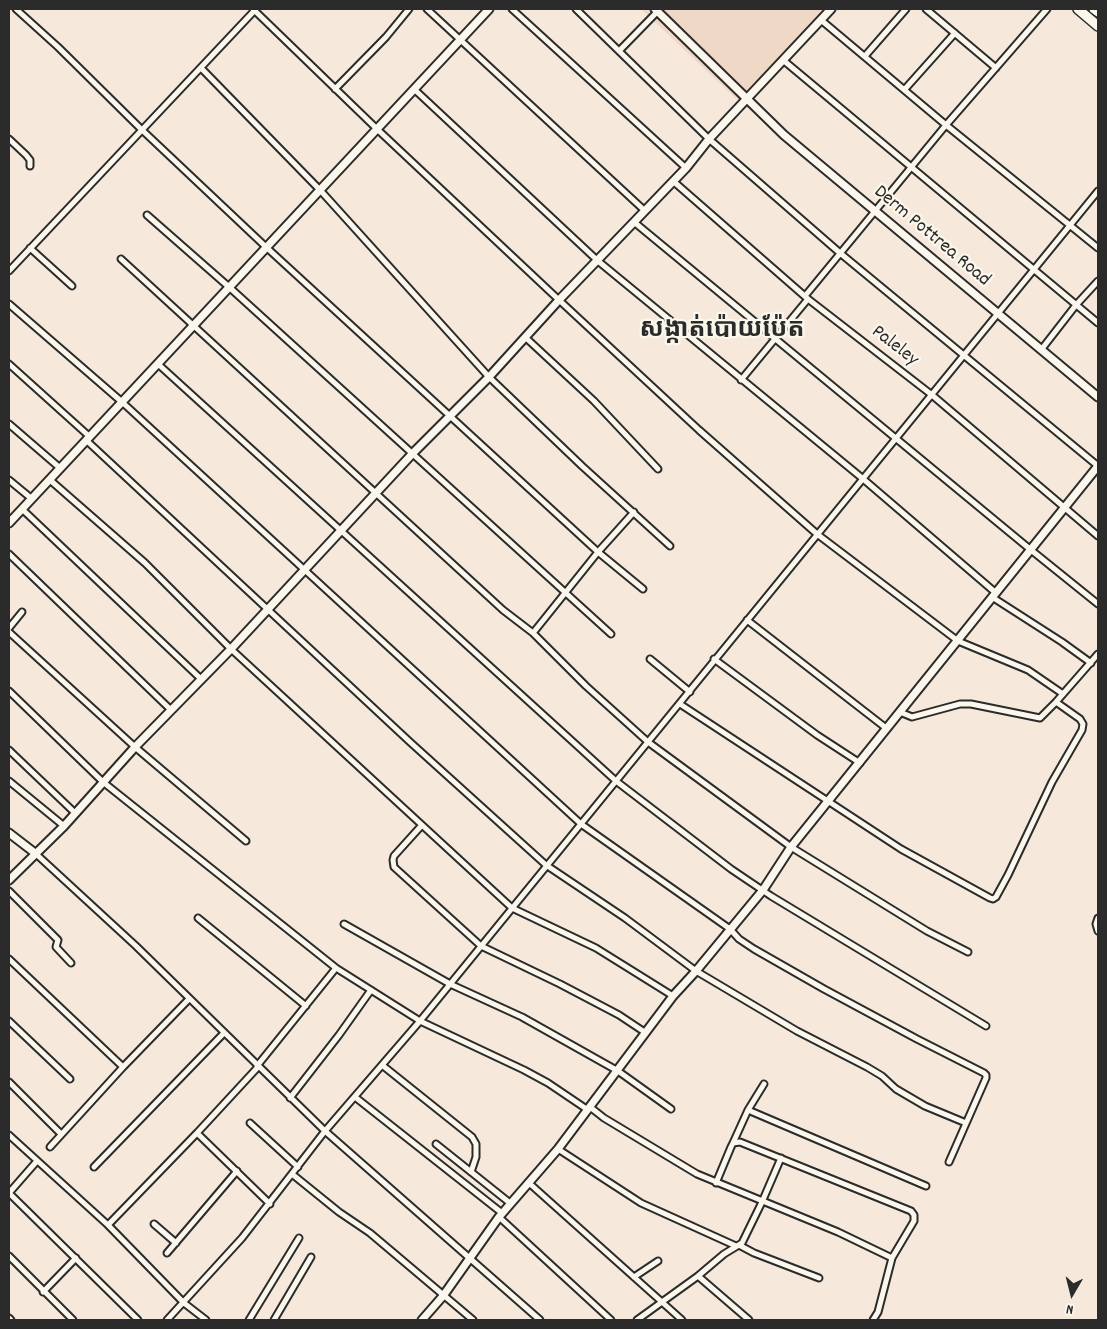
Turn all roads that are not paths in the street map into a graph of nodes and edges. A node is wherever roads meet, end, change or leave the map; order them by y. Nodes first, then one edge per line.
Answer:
1 (16, 9) edge
2 (255, 9) edge
3 (409, 9) edge
4 (427, 9) edge
5 (489, 9) edge
6 (512, 9) edge
7 (576, 9) edge
8 (831, 9) edge
9 (906, 9) edge
10 (926, 9) edge
11 (1047, 9) edge
12 (1078, 9) edge
13 (1094, 9) edge
14 (656, 10) edge
15 (1098, 12) edge
16 (821, 20) junction
17 (1098, 26) edge
18 (955, 33) junction
19 (460, 40) junction
20 (619, 51) junction
21 (865, 56) junction
22 (783, 60) junction
23 (201, 68) junction
24 (996, 68) junction
25 (905, 89) junction
26 (335, 90) junction
27 (414, 90) junction
28 (746, 98) junction
29 (946, 125) junction
30 (141, 129) junction
31 (377, 129) junction
32 (9, 139) edge
33 (709, 139) junction
34 (30, 166) dead end
35 (912, 167) junction
36 (686, 168) junction
37 (673, 181) junction
38 (320, 190) junction
39 (1098, 190) edge
40 (644, 210) junction
41 (875, 211) junction
42 (147, 215) dead end
43 (634, 222) junction
44 (1070, 225) junction
45 (30, 248) junction
46 (266, 248) junction
47 (1098, 248) edge
48 (840, 253) junction
49 (121, 259) dead end
50 (598, 262) junction
51 (1034, 269) junction
52 (9, 271) edge
53 (1098, 281) edge
54 (72, 286) dead end
55 (229, 287) junction
56 (806, 297) junction
57 (559, 300) junction
58 (9, 304) edge
59 (1076, 305) junction
60 (997, 314) junction
61 (1098, 323) edge
62 (193, 326) junction
63 (525, 337) junction
64 (775, 338) junction
65 (1041, 350) junction
66 (963, 356) junction
67 (9, 364) edge
68 (158, 364) junction
69 (489, 377) junction
70 (741, 380) junction
71 (932, 395) junction
72 (1098, 397) edge
73 (122, 402) junction
74 (450, 416) junction
75 (9, 424) edge
76 (895, 438) junction
77 (88, 439) junction
78 (413, 453) junction
79 (1098, 466) edge
80 (60, 468) junction
81 (658, 469) dead end
82 (862, 478) junction
83 (9, 480) edge
84 (50, 480) junction
85 (376, 493) junction
86 (32, 499) junction
87 (22, 509) junction
88 (1064, 509) junction
89 (634, 512) junction
90 (9, 523) edge
91 (340, 532) junction
92 (817, 534) junction
93 (1098, 536) edge
94 (670, 546) dead end
95 (1031, 550) junction
96 (598, 552) junction
97 (9, 554) edge
98 (305, 570) junction
99 (643, 589) dead end
100 (565, 592) junction
101 (994, 595) junction
102 (1098, 604) edge
103 (267, 610) junction
104 (22, 612) dead end
105 (747, 620) junction
106 (9, 630) edge
107 (533, 633) junction
108 (611, 634) dead end
109 (958, 641) junction
110 (231, 649) junction
111 (1097, 657) edge
112 (650, 659) dead end
113 (714, 659) junction
114 (1091, 663) junction
115 (201, 680) junction
116 (9, 691) edge
117 (690, 692) junction
118 (1063, 694) junction
119 (1056, 702) junction
120 (680, 704) junction
121 (171, 710) junction
122 (900, 712) junction
123 (886, 728) junction
124 (648, 742) junction
125 (135, 747) junction
126 (9, 750) edge
127 (860, 763) junction
128 (9, 781) edge
129 (616, 781) junction
130 (103, 782) junction
131 (828, 802) junction
132 (74, 812) junction
133 (580, 824) junction
134 (422, 825) junction
135 (64, 826) junction
136 (9, 833) edge
137 (246, 841) dead end
138 (791, 847) junction
139 (35, 853) junction
140 (546, 865) junction
141 (9, 880) edge
142 (763, 890) junction
143 (9, 891) edge
144 (512, 908) junction
145 (198, 918) dead end
146 (1098, 918) edge
147 (344, 924) dead end
148 (730, 929) junction
149 (1098, 931) edge
150 (481, 946) junction
151 (968, 952) dead end
152 (9, 959) edge
153 (72, 963) dead end
154 (336, 968) junction
155 (696, 971) junction
156 (450, 984) junction
157 (371, 990) junction
158 (673, 996) junction
159 (189, 998) junction
160 (306, 1006) junction
161 (9, 1021) edge
162 (420, 1021) junction
163 (986, 1026) dead end
164 (646, 1033) junction
165 (224, 1034) junction
166 (382, 1065) junction
167 (258, 1066) junction
168 (123, 1067) junction
169 (618, 1071) junction
170 (70, 1079) dead end
171 (9, 1082) edge
172 (764, 1084) dead end
173 (355, 1097) junction
174 (290, 1098) junction
175 (589, 1108) junction
176 (671, 1109) dead end
177 (748, 1110) junction
178 (250, 1123) dead end
179 (966, 1123) junction
180 (325, 1131) junction
181 (197, 1133) junction
182 (61, 1134) junction
183 (9, 1135) edge
184 (436, 1144) dead end
185 (733, 1144) junction
186 (50, 1147) dead end
187 (558, 1149) junction
188 (781, 1158) junction
189 (37, 1161) junction
190 (949, 1162) dead end
191 (94, 1167) dead end
192 (298, 1167) junction
193 (237, 1172) junction
194 (471, 1172) junction
195 (292, 1174) junction
196 (530, 1183) junction
197 (716, 1183) junction
198 (926, 1186) dead end
199 (9, 1193) edge
200 (762, 1202) junction
201 (510, 1203) junction
202 (270, 1204) junction
203 (500, 1215) junction
204 (154, 1224) dead end
205 (108, 1225) junction
206 (299, 1238) dead end
207 (176, 1243) junction
208 (738, 1246) junction
209 (168, 1252) dead end
210 (9, 1256) edge
211 (312, 1257) dead end
212 (76, 1258) junction
213 (892, 1258) junction
214 (469, 1259) junction
215 (658, 1261) dead end
216 (698, 1276) junction
217 (634, 1277) junction
218 (819, 1278) dead end
219 (43, 1292) junction
220 (443, 1296) junction
221 (184, 1302) junction
222 (661, 1302) junction
223 (73, 1320) edge
224 (138, 1320) edge
225 (167, 1320) edge
226 (206, 1320) edge
227 (249, 1320) edge
228 (274, 1320) edge
229 (422, 1320) edge
230 (473, 1320) edge
231 (540, 1320) edge
232 (611, 1320) edge
233 (637, 1320) edge
234 (682, 1320) edge
235 (749, 1320) edge
236 (872, 1320) edge

1 - 30 street
2 - 23 street
2 - 26 street
3 - 26 street
4 - 19 street
5 - 19 street
6 - 36 street
7 - 20 street
8 - 16 street
9 - 21 street
10 - 18 street
11 - 24 street
12 - 17 highway
13 - 15 highway
14 - 20 street
14 - 28 street, Derm Pottrea Road
16 - 21 street
16 - 22 street
18 - 24 street
18 - 25 street
19 - 27 street
19 - 40 street
20 - 33 street
21 - 25 street
22 - 28 street
22 - 35 street
23 - 30 street
23 - 38 street
24 - 29 street
25 - 29 street
26 - 31 street
27 - 31 street
27 - 50 street
28 - 33 street
28 - 41 street, Derm Pottrea Road
29 - 35 street
29 - 44 street
30 - 45 street
30 - 46 street
31 - 38 street
31 - 57 street
32 - 34 street
33 - 36 street
33 - 48 street
35 - 41 street
35 - 51 street
36 - 37 street
37 - 40 street
37 - 56 street, Paleley
38 - 46 street
38 - 69 street
39 - 44 street
40 - 43 street
41 - 48 street
41 - 60 street, Derm Pottrea Road
42 - 55 street
43 - 50 street
43 - 64 street
44 - 47 street
44 - 51 street
45 - 52 street
45 - 54 street
46 - 55 street
46 - 74 street
48 - 56 street
48 - 66 street
49 - 62 street
50 - 57 street
50 - 70 street
51 - 59 street
51 - 60 street
53 - 59 street
55 - 62 street
55 - 78 street
56 - 64 street
56 - 71 street, Paleley
57 - 63 street
57 - 92 street
58 - 73 street
59 - 61 street
59 - 65 street
60 - 65 street, Derm Pottrea Road
60 - 66 street
62 - 68 street
62 - 85 street
63 - 69 street
63 - 81 street
64 - 70 street
64 - 76 street
65 - 72 street, Derm Pottrea Road
66 - 71 street
66 - 79 street
67 - 77 street
68 - 73 street
68 - 91 street
69 - 74 street
69 - 89 street
70 - 82 street
71 - 76 street
71 - 88 street, Paleley
73 - 77 street
73 - 98 street
74 - 78 street
74 - 96 street
75 - 80 street
76 - 82 street
76 - 95 street
77 - 80 street
77 - 103 street
78 - 85 street
78 - 100 street
79 - 88 street
80 - 84 street
82 - 92 street
82 - 101 street
83 - 86 street
84 - 86 street
84 - 110 street
85 - 91 street
85 - 107 street
86 - 87 street
87 - 90 street
87 - 115 street
88 - 93 street, Paleley
88 - 95 street
89 - 94 street
89 - 96 street
91 - 98 street
91 - 129 street
92 - 105 street
92 - 109 street
95 - 101 street
95 - 102 street
96 - 99 street
96 - 100 street
97 - 121 street
98 - 103 street
98 - 133 street
100 - 107 street
100 - 108 street
101 - 109 street
101 - 114 street
103 - 110 street
103 - 140 street
104 - 106 street
105 - 113 street
105 - 123 street
106 - 125 street
107 - 124 street
109 - 118 street
109 - 122 street
110 - 115 street
110 - 134 street
111 - 114 street
112 - 117 street
113 - 117 street
113 - 127 street
114 - 118 street
115 - 121 street
116 - 130 street
117 - 120 street
118 - 119 street
119 - 122 street
119 - 131 street
120 - 124 street
120 - 131 street
121 - 125 street
122 - 123 street
123 - 127 street
124 - 129 street
124 - 138 street
125 - 130 street
125 - 137 street
126 - 132 street
127 - 131 street
128 - 135 street
129 - 133 street
129 - 142 street
130 - 132 street
130 - 154 street
131 - 138 street
132 - 135 street
133 - 140 street
133 - 148 street
134 - 144 street
134 - 150 street
135 - 139 street
136 - 139 street
138 - 142 street
138 - 151 street
139 - 141 street
139 - 159 street
140 - 144 street
140 - 155 street
142 - 148 street
142 - 163 street
143 - 153 street
144 - 150 street
144 - 158 street
145 - 160 street
146 - 149 street
147 - 156 street
148 - 155 street
148 - 179 street
150 - 156 street
150 - 164 street
152 - 168 street
154 - 157 street
154 - 160 street
155 - 158 street
155 - 179 street
156 - 162 street
156 - 169 street
157 - 162 street
157 - 174 street
158 - 164 street
159 - 165 street
159 - 168 street
160 - 167 street
161 - 170 street
162 - 166 street
162 - 175 street
164 - 169 street
165 - 167 street
165 - 191 street
166 - 173 street
166 - 194 street
167 - 174 street
167 - 181 street
168 - 182 street
169 - 175 street
169 - 176 street
171 - 182 street
172 - 177 street
173 - 180 street
173 - 203 street
174 - 180 street
175 - 187 street
175 - 197 street
177 - 185 street
177 - 198 street
178 - 192 street
179 - 190 street
180 - 192 street
180 - 214 street
181 - 193 street
181 - 205 street
182 - 186 street
183 - 189 street
184 - 194 street
185 - 188 street
185 - 197 street
187 - 196 street
187 - 208 street
188 - 200 street
188 - 213 street
189 - 199 street
189 - 205 street
192 - 195 street
193 - 202 street
193 - 207 street
194 - 201 street
195 - 202 street
195 - 220 street
196 - 201 street
196 - 217 street
197 - 200 street
199 - 212 street
200 - 208 street
200 - 213 street
201 - 203 street
202 - 221 street
203 - 214 street
203 - 232 street
204 - 207 street
205 - 221 street
206 - 227 street
207 - 209 street
208 - 216 street
208 - 218 street
210 - 219 street
211 - 228 street
212 - 219 street
212 - 224 street
213 - 236 street
214 - 220 street
214 - 231 street
215 - 217 street
216 - 222 street
216 - 235 street
217 - 222 street
219 - 223 street
220 - 229 street
220 - 230 street
221 - 225 street
221 - 226 street
222 - 233 street
222 - 234 street

